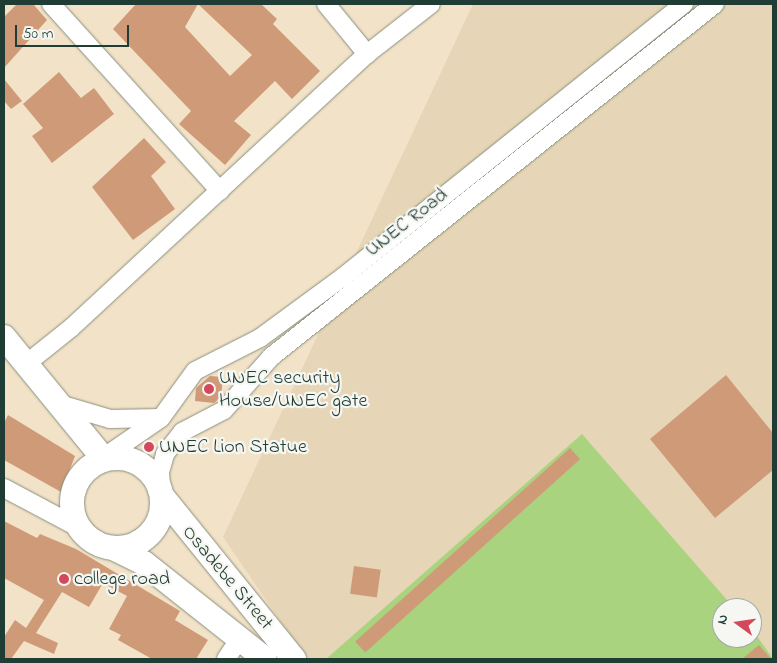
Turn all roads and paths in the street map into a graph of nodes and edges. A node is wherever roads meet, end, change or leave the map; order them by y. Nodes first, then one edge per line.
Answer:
1 (51, 4) edge
2 (326, 4) edge
3 (431, 4) edge
4 (684, 4) edge
5 (715, 4) edge
6 (367, 54) junction
7 (498, 154) junction
8 (509, 171) junction
9 (220, 191) junction
10 (4, 337) edge
11 (26, 364) junction
12 (59, 404) junction
13 (161, 418) junction
14 (103, 458) junction
15 (4, 488) edge
16 (162, 496) junction
17 (80, 529) junction
18 (112, 548) junction
19 (241, 637) junction
20 (226, 659) edge
21 (265, 659) edge
22 (294, 659) edge

1 - 9 street
2 - 6 street
3 - 6 street
4 - 7 street, UNEC Road
5 - 8 street, UNEC Road
6 - 9 street
7 - 8 street
7 - 13 street, UNEC Road
8 - 16 street, UNEC Road
9 - 11 street
10 - 11 main road
11 - 12 main road
12 - 13 street
12 - 14 main road
13 - 14 street, UNEC Road
14 - 16 main road
14 - 17 main road
15 - 17 street
16 - 18 main road
16 - 22 main road, Osadebe Street
17 - 18 main road
18 - 19 main road, Osadebe Street
19 - 20 street, Osadebe Street
19 - 21 main road, Osadebe Street

